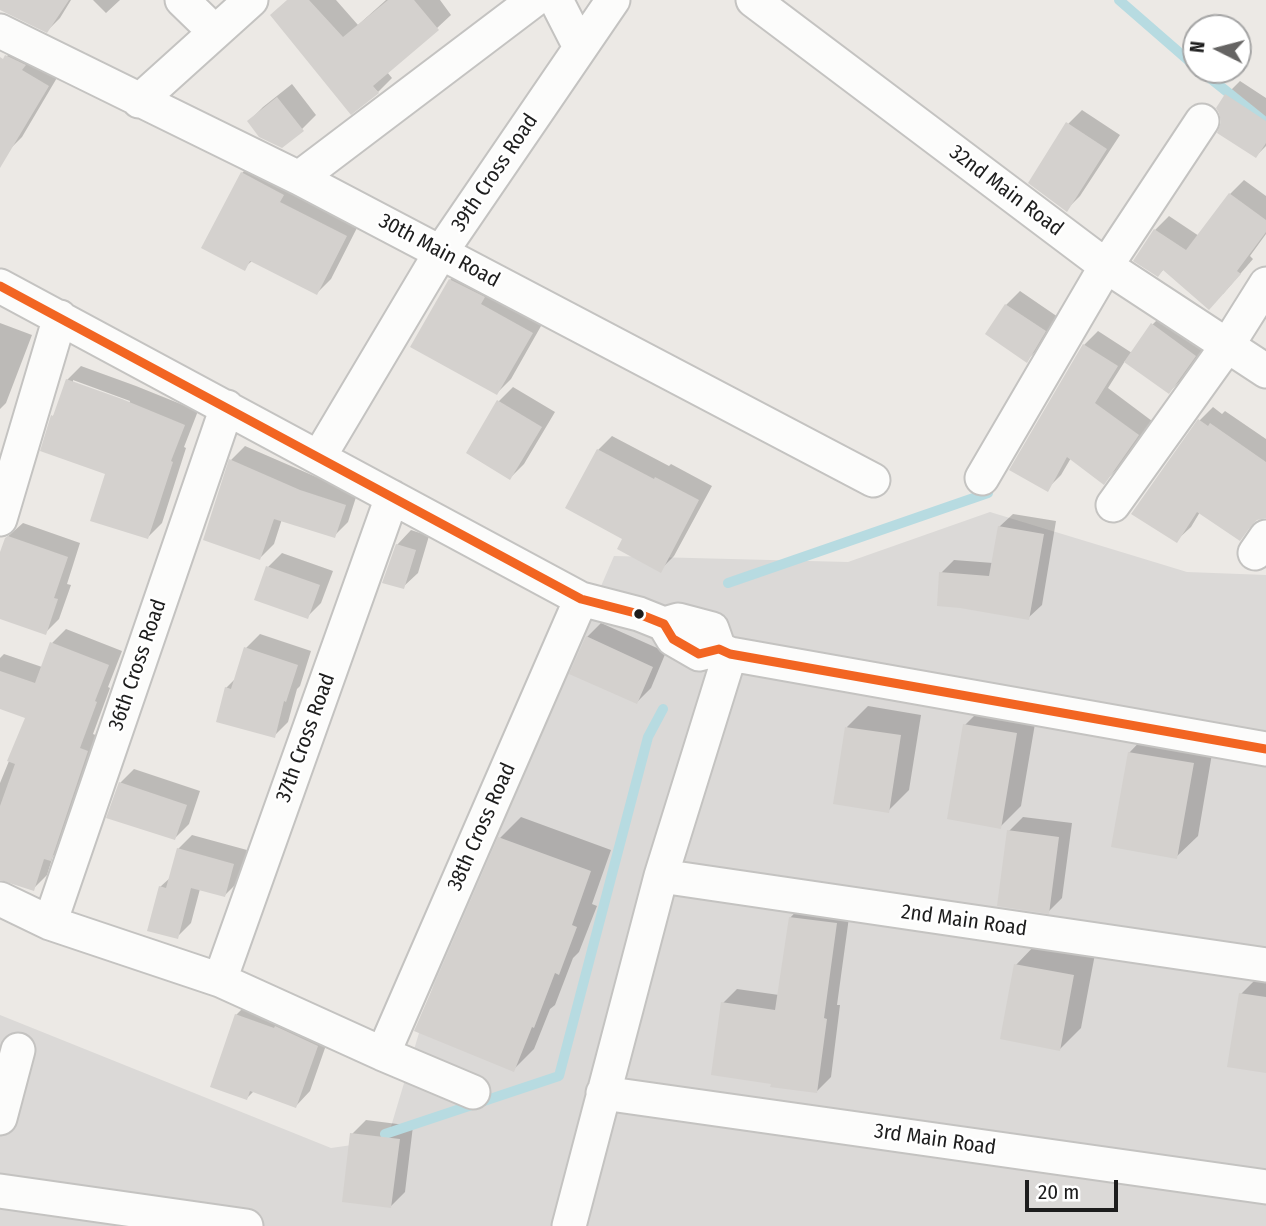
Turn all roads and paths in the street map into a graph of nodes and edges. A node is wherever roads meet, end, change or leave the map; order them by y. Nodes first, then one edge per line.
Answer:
1 (182, 0) edge
2 (251, 0) edge
3 (534, 0) edge
4 (556, 0) edge
5 (753, 0) edge
6 (599, 20) edge
7 (0, 31) edge
8 (215, 33) junction
9 (139, 101) junction
10 (1202, 121) dead end
11 (299, 178) junction
12 (441, 253) junction
13 (1106, 266) junction
14 (1266, 284) edge
15 (0, 286) edge
16 (60, 317) junction
17 (1227, 346) junction
18 (1266, 371) edge
19 (227, 407) junction
20 (319, 457) junction
21 (982, 478) dead end
22 (873, 480) dead end
23 (392, 497) junction
24 (1113, 505) dead end
25 (0, 519) edge
26 (581, 599) junction
27 (725, 652) junction
28 (1266, 749) edge
29 (661, 876) junction
30 (0, 899) edge
31 (50, 923) junction
32 (1266, 965) edge
33 (220, 980) junction
34 (18, 1050) dead end
35 (383, 1054) junction
36 (474, 1092) dead end
37 (603, 1093) junction
38 (0, 1118) edge
39 (1266, 1187) edge
40 (0, 1191) edge
41 (246, 1226) edge
42 (569, 1226) edge

1 - 8 street
2 - 8 street
3 - 11 street
4 - 6 street
5 - 13 street, 32nd Main Road
6 - 12 street, 39th Cross Road
7 - 9 street, 30th Main Road
8 - 9 street
9 - 11 street, 30th Main Road
10 - 13 street
11 - 12 street, 30th Main Road
12 - 20 street, 39th Cross Road
12 - 22 street, 30th Main Road
13 - 17 street, 32nd Main Road
13 - 21 street
14 - 17 street
15 - 16 street
16 - 19 street
16 - 25 street
17 - 18 street, 32nd Main Road
17 - 24 street
19 - 20 street
19 - 31 street, 36th Cross Road
20 - 23 street
23 - 26 street
23 - 33 street, 37th Cross Road
26 - 27 street
26 - 35 street, 38th Cross Road
27 - 28 street
27 - 29 street
29 - 32 street, 2nd Main Road
29 - 37 street
30 - 31 street
31 - 33 street
33 - 35 street
34 - 38 street
35 - 36 street
37 - 39 street, 3rd Main Road
37 - 42 street
40 - 41 street

